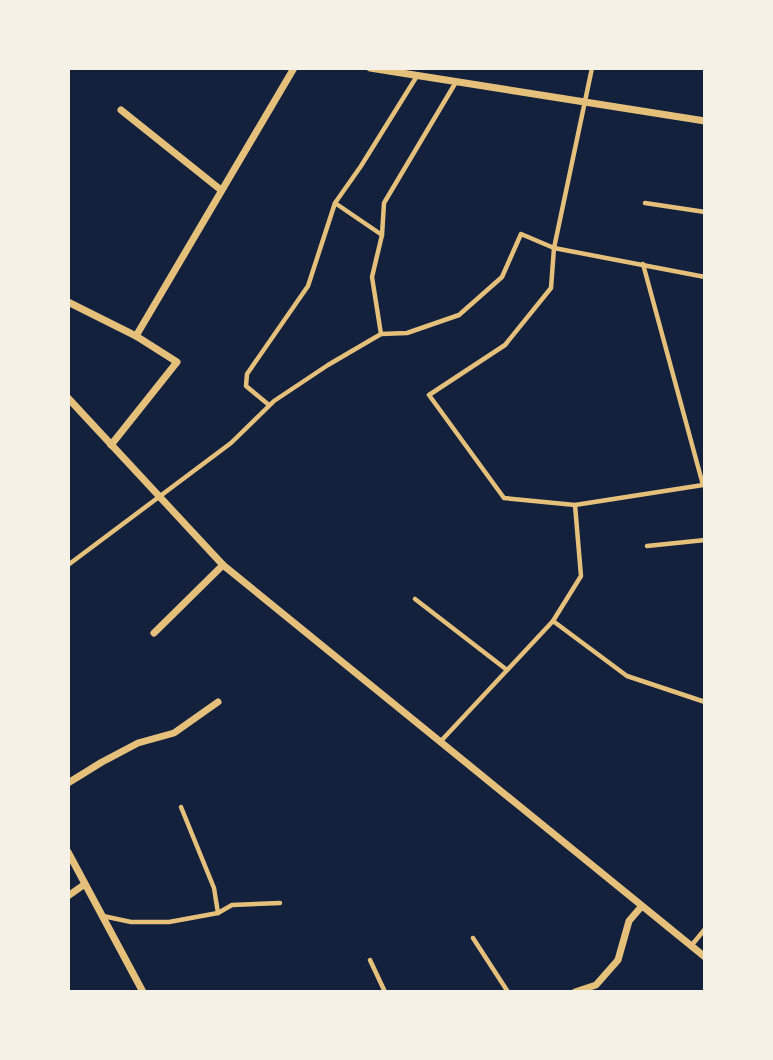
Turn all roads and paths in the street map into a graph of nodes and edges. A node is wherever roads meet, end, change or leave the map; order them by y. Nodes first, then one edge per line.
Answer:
1 (294, 68) edge
2 (370, 68) edge
3 (592, 68) edge
4 (417, 76) junction
5 (456, 82) junction
6 (585, 102) junction
7 (121, 110) dead end
8 (705, 121) edge
9 (222, 190) junction
10 (335, 202) junction
11 (645, 203) dead end
12 (705, 212) edge
13 (382, 234) junction
14 (554, 248) junction
15 (643, 264) junction
16 (705, 277) edge
17 (68, 302) edge
18 (381, 334) junction
19 (136, 336) junction
20 (68, 398) edge
21 (270, 405) junction
22 (111, 445) junction
23 (704, 485) edge
24 (159, 496) junction
25 (575, 505) junction
26 (705, 540) edge
27 (647, 546) dead end
28 (68, 565) edge
29 (223, 565) junction
30 (415, 599) dead end
31 (553, 621) junction
32 (154, 633) dead end
33 (508, 670) junction
34 (218, 702) dead end
35 (705, 702) edge
36 (439, 743) junction
37 (68, 783) edge
38 (181, 807) dead end
39 (68, 852) edge
40 (85, 884) junction
41 (68, 896) edge
42 (280, 903) dead end
43 (641, 906) junction
44 (218, 913) junction
45 (102, 916) junction
46 (705, 929) edge
47 (473, 938) dead end
48 (691, 947) junction
49 (705, 957) edge
50 (370, 960) dead end
51 (143, 992) edge
52 (385, 992) edge
53 (508, 992) edge
54 (575, 992) edge

1 - 9 street
2 - 4 street
3 - 6 lane
4 - 5 street
4 - 10 lane
5 - 6 street
5 - 13 lane
6 - 8 street
6 - 14 lane
7 - 9 street
9 - 19 street
10 - 13 lane
10 - 21 lane
11 - 12 lane
13 - 18 lane
14 - 15 lane
14 - 18 lane
14 - 25 lane
15 - 16 lane
15 - 23 lane
17 - 19 street
18 - 21 lane
19 - 22 street
20 - 22 street
21 - 24 lane
22 - 24 street
23 - 25 lane
24 - 28 lane
24 - 29 street
25 - 31 lane
26 - 27 lane
29 - 32 street
29 - 36 street
30 - 33 lane
31 - 33 lane
31 - 35 lane
33 - 36 lane
34 - 37 street
36 - 43 street
38 - 44 lane
39 - 40 street
40 - 41 street
40 - 45 street
42 - 44 lane
43 - 48 street
43 - 54 street
44 - 45 lane
45 - 51 street
46 - 48 lane
47 - 53 lane
48 - 49 street
50 - 52 lane

